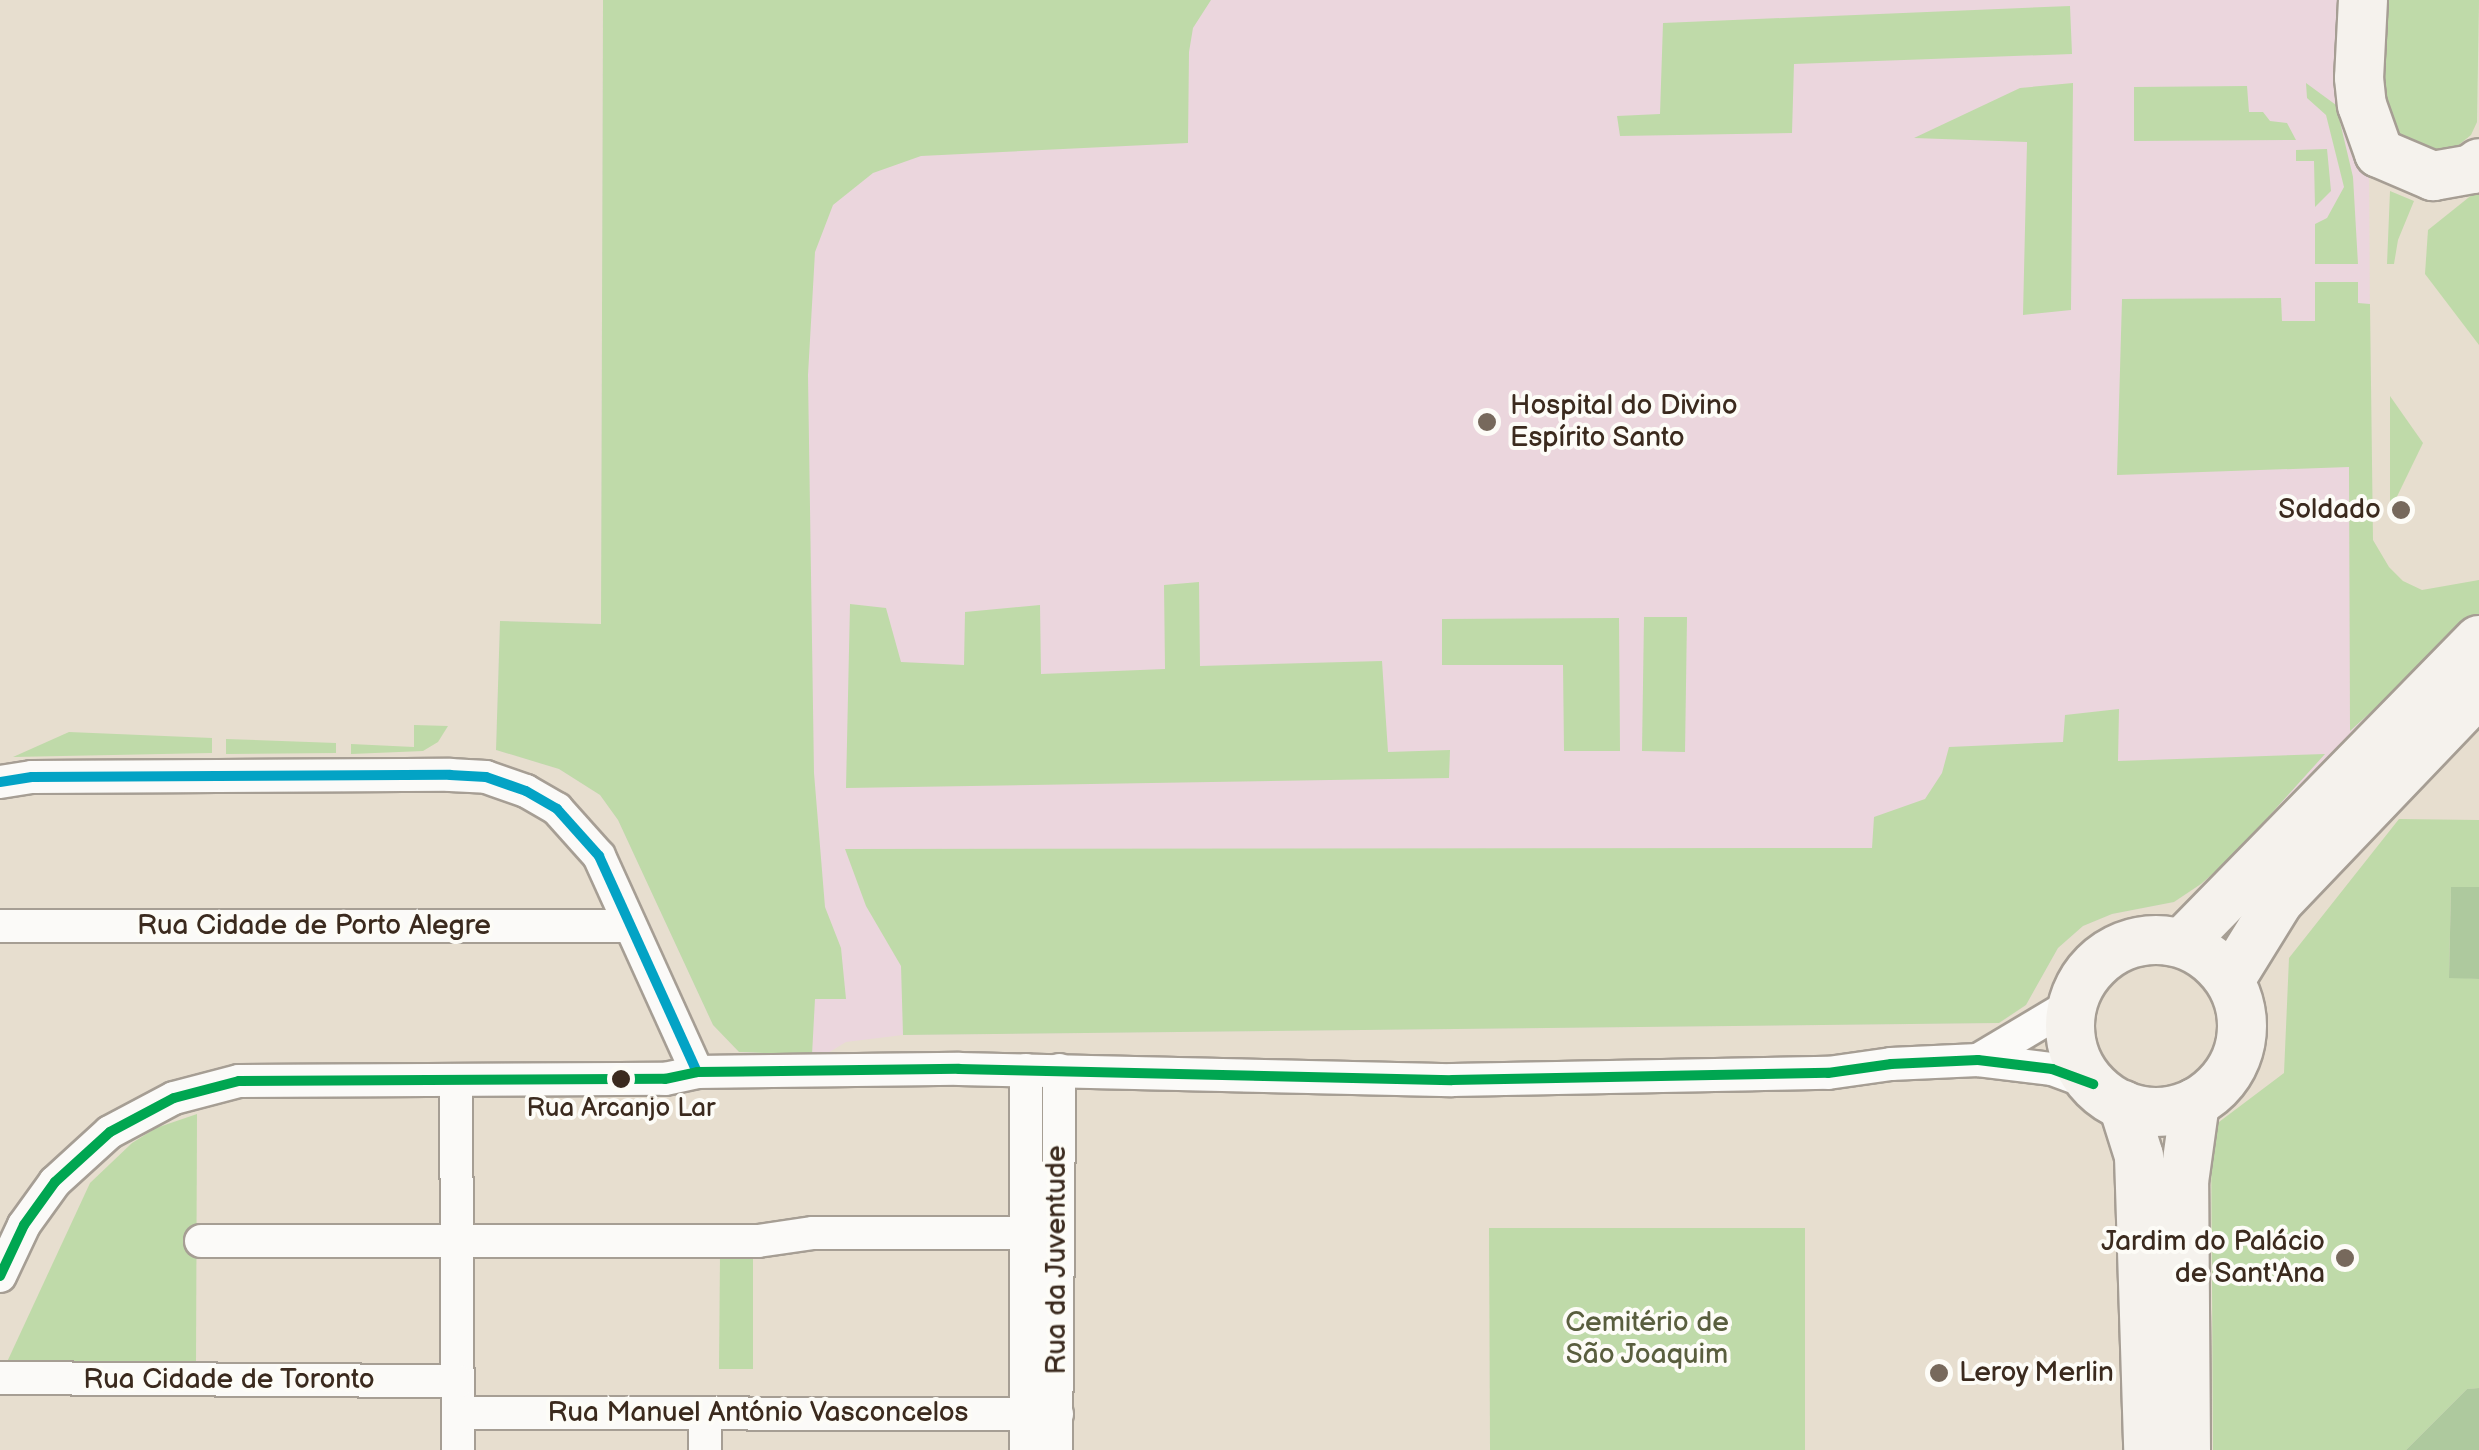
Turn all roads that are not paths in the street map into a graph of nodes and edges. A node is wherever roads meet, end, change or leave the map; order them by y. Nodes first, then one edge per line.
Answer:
1 (2364, 0) edge
2 (2477, 167) edge
3 (2479, 640) edge
4 (2479, 692) edge
5 (0, 782) edge
6 (0, 926) edge
7 (629, 926) junction
8 (2182, 943) junction
9 (2230, 980) junction
10 (2072, 1004) junction
11 (1978, 1060) junction
12 (1026, 1070) junction
13 (1059, 1070) junction
14 (696, 1072) junction
15 (456, 1080) junction
16 (2108, 1095) junction
17 (2195, 1103) junction
18 (1028, 1233) junction
19 (458, 1239) junction
20 (202, 1241) dead end
21 (0, 1276) edge
22 (0, 1378) edge
23 (458, 1397) junction
24 (1042, 1414) junction
25 (705, 1415) junction
26 (458, 1450) edge
27 (706, 1450) edge
28 (1026, 1450) edge
29 (1056, 1450) edge
30 (2148, 1450) edge
31 (2186, 1450) edge

1 - 2 main road
3 - 8 main road
4 - 9 main road
5 - 7 street
6 - 7 street, Rua Cidade de Porto Alegre
7 - 14 street
8 - 9 main road
8 - 10 main road
9 - 17 main road
10 - 11 street
10 - 16 main road
11 - 13 street
11 - 16 street
12 - 13 street
12 - 14 street
12 - 18 street, Rua da Juventude
13 - 24 street, Rua da Juventude
14 - 15 street
15 - 19 street
15 - 21 street
16 - 17 main road
16 - 30 main road
17 - 31 main road
18 - 19 street
18 - 24 street, Rua da Juventude
19 - 20 street
19 - 23 street
22 - 23 street, Rua Cidade de Toronto
23 - 25 street, Rua Manuel António Vasconcelos
23 - 26 street
24 - 25 street, Rua Manuel António Vasconcelos
24 - 28 street, Rua da Juventude
24 - 29 street, Rua da Juventude
25 - 27 street

